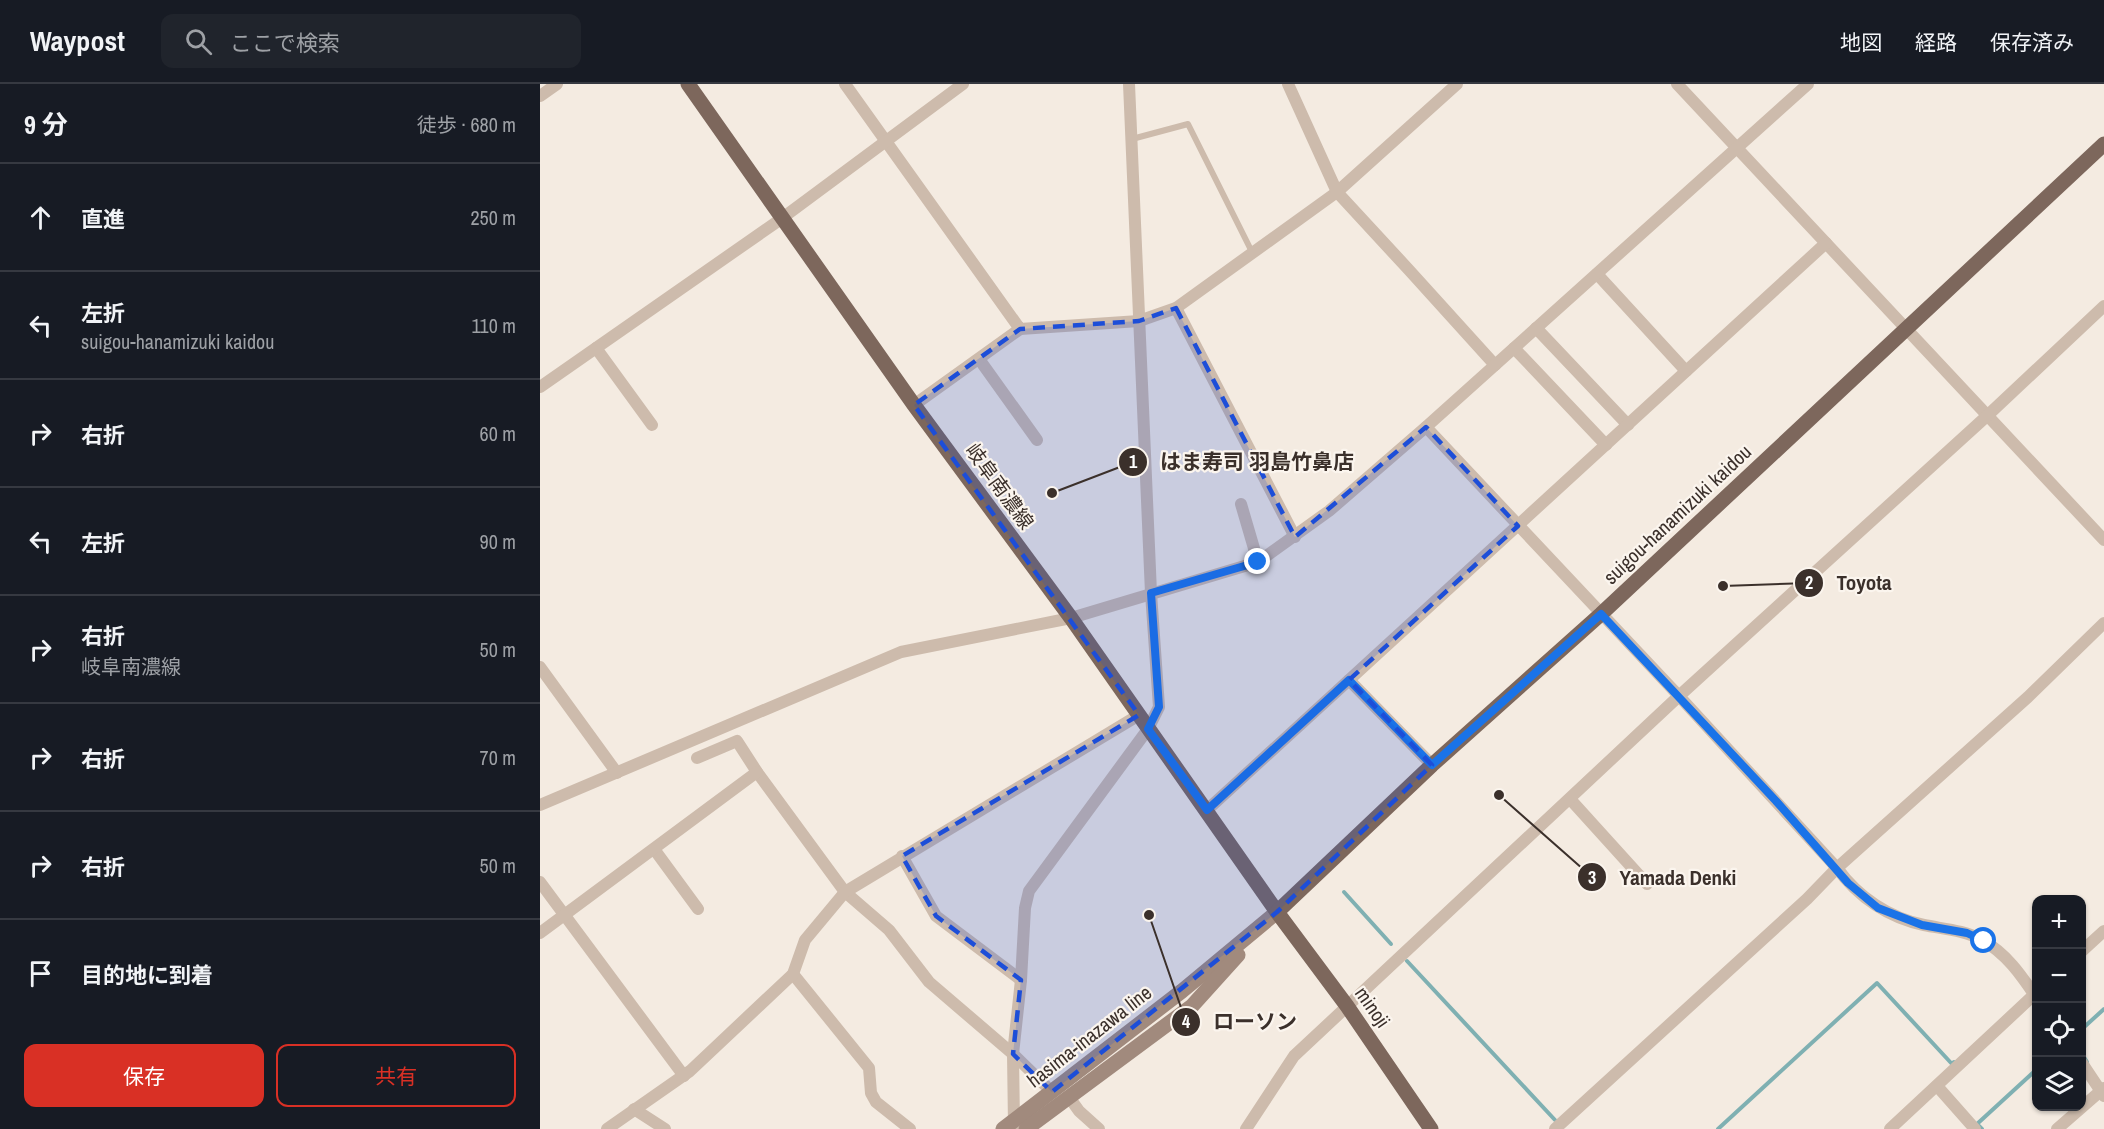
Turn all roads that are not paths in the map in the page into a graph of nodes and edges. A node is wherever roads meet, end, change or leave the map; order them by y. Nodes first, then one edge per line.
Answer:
1 (557, 84) edge
2 (688, 84) edge
3 (845, 84) edge
4 (963, 84) edge
5 (1129, 84) edge
6 (1288, 84) edge
7 (1457, 84) edge
8 (1677, 84) edge
9 (1808, 84) edge
10 (540, 96) edge
11 (1132, 139) junction
12 (886, 142) junction
13 (2104, 144) edge
14 (1737, 147) junction
15 (1336, 192) junction
16 (781, 219) junction
17 (1826, 243) junction
18 (1252, 252) junction
19 (1597, 274) junction
20 (2104, 306) edge
21 (1176, 308) junction
22 (1139, 321) junction
23 (1536, 328) junction
24 (1020, 329) junction
25 (1907, 329) junction
26 (596, 348) junction
27 (1514, 348) junction
28 (979, 359) junction
29 (1495, 365) junction
30 (1686, 371) junction
31 (540, 387) edge
32 (914, 405) junction
33 (1988, 415) junction
34 (652, 425) dead end
35 (1628, 425) junction
36 (1426, 427) junction
37 (1037, 440) dead end
38 (1606, 445) junction
39 (1241, 504) dead end
40 (1518, 526) junction
41 (1295, 537) junction
42 (2104, 540) edge
43 (1258, 562) junction
44 (1151, 593) junction
45 (1601, 614) junction
46 (1071, 618) junction
47 (2104, 623) edge
48 (540, 667) edge
49 (1349, 680) junction
50 (1679, 696) junction
51 (1139, 714) junction
52 (1148, 729) junction
53 (696, 758) dead end
54 (1432, 765) junction
55 (757, 772) junction
56 (617, 773) junction
57 (1570, 799) junction
58 (540, 804) edge
59 (1207, 810) junction
60 (654, 849) junction
61 (902, 856) junction
62 (1837, 868) junction
63 (540, 882) edge
64 (1647, 884) dead end
65 (845, 892) junction
66 (698, 909) dead end
67 (1277, 912) junction
68 (566, 914) junction
69 (2104, 931) edge
70 (540, 933) edge
71 (2084, 949) edge
72 (793, 974) junction
73 (1021, 980) junction
74 (2032, 990) edge
75 (2032, 999) edge
76 (1347, 1006) junction
77 (1013, 1054) junction
78 (2086, 1069) edge
79 (684, 1076) junction
80 (1937, 1086) junction
81 (2103, 1091) edge
82 (1052, 1092) junction
83 (1069, 1097) junction
84 (634, 1108) junction
85 (1014, 1127) edge
86 (607, 1129) edge
87 (665, 1129) edge
88 (910, 1129) edge
89 (1099, 1129) edge
90 (1246, 1129) edge
91 (1431, 1129) edge
92 (1555, 1129) edge
93 (1890, 1129) edge
94 (1975, 1129) edge
95 (2057, 1129) edge

1 - 10 street
2 - 16 main road, 岐阜南濃線
3 - 12 street
4 - 12 street
5 - 11 street
6 - 15 street
7 - 15 street
8 - 14 street
9 - 14 street
11 - 18 lane
11 - 22 street
12 - 16 street
12 - 24 street
13 - 25 main road, suigou-hanamizuki kaidou
14 - 17 street
14 - 19 street
15 - 18 street
15 - 29 street
16 - 26 street
16 - 32 main road, 岐阜南濃線
17 - 25 street
17 - 30 street
18 - 21 street
19 - 23 street
19 - 30 street
20 - 33 street
21 - 22 street
21 - 41 street
22 - 24 street
22 - 44 street
23 - 27 street
23 - 35 street
24 - 28 street
25 - 33 street
25 - 45 main road, suigou-hanamizuki kaidou
26 - 31 street
26 - 34 street
27 - 29 street
27 - 38 street
28 - 32 street
28 - 37 street
29 - 36 street
30 - 35 street
32 - 46 main road, 岐阜南濃線
33 - 42 street
33 - 50 street
35 - 38 street
36 - 40 street
36 - 41 street
38 - 40 street
39 - 43 street
40 - 45 street
40 - 49 street
41 - 43 street
43 - 44 street
44 - 46 street
44 - 52 street
45 - 50 street
45 - 54 main road, suigou-hanamizuki kaidou
46 - 51 main road, 岐阜南濃線
46 - 56 street
47 - 62 street
48 - 56 street
49 - 54 street
49 - 59 street
50 - 57 street
50 - 62 street
51 - 52 main road, 岐阜南濃線
51 - 61 street
52 - 59 main road, 岐阜南濃線
52 - 73 street
53 - 55 street
54 - 67 main road, suigou-hanamizuki kaidou
55 - 60 street
55 - 65 street
56 - 58 street
57 - 64 street
57 - 76 street
59 - 67 main road, 岐阜南濃線
60 - 66 street
60 - 68 street
61 - 65 street
61 - 73 street
62 - 74 street
62 - 92 street
63 - 68 street
65 - 72 street
65 - 77 street
67 - 76 main road, minoji
67 - 82 main road, hasima-inazawa line
67 - 83 main road, hasima-inazawa line
68 - 70 street
68 - 79 street
69 - 71 street
72 - 79 street
72 - 88 street
73 - 77 street
75 - 80 street
76 - 90 street
76 - 91 main road, minoji
77 - 82 street
77 - 85 street
78 - 81 street
79 - 84 street
80 - 93 street
80 - 94 street
81 - 95 street
82 - 85 main road, hasima-inazawa line
83 - 85 main road, hasima-inazawa line
83 - 89 street
84 - 86 street
84 - 87 street

